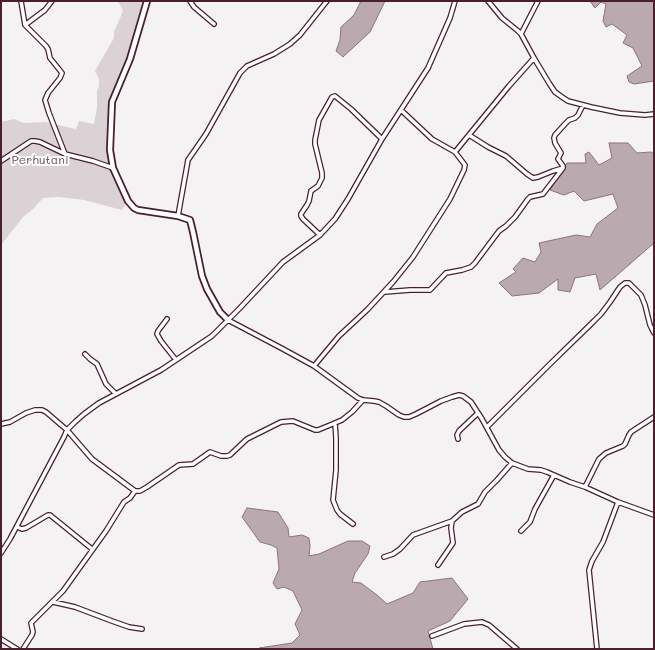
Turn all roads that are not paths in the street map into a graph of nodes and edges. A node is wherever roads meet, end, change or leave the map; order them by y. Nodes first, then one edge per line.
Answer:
1 (21, 1) edge
2 (52, 1) edge
3 (147, 1) edge
4 (190, 1) edge
5 (327, 1) edge
6 (455, 1) edge
7 (488, 1) edge
8 (538, 1) edge
9 (214, 24) dead end
10 (25, 25) junction
11 (521, 34) junction
12 (534, 58) junction
13 (583, 106) junction
14 (401, 110) junction
15 (654, 114) edge
16 (469, 135) junction
17 (382, 139) junction
18 (455, 152) junction
19 (65, 154) junction
20 (1, 161) edge
21 (113, 168) junction
22 (563, 168) junction
23 (178, 216) junction
24 (320, 235) junction
25 (385, 292) junction
26 (167, 319) dead end
27 (228, 320) junction
28 (654, 333) edge
29 (85, 354) dead end
30 (176, 360) junction
31 (314, 366) junction
32 (116, 394) junction
33 (363, 400) junction
34 (478, 413) junction
35 (654, 417) edge
36 (335, 423) junction
37 (1, 424) edge
38 (487, 427) junction
39 (67, 430) junction
40 (458, 439) dead end
41 (512, 462) junction
42 (554, 475) junction
43 (585, 487) junction
44 (135, 491) junction
45 (618, 502) junction
46 (654, 515) edge
47 (452, 521) junction
48 (353, 524) dead end
49 (17, 527) junction
50 (521, 531) dead end
51 (92, 549) junction
52 (1, 553) edge
53 (384, 557) dead end
54 (438, 565) dead end
55 (53, 602) junction
56 (142, 629) dead end
57 (432, 636) dead end
58 (1, 639) edge
59 (16, 649) edge
60 (23, 649) edge
61 (518, 649) edge
62 (597, 649) edge

1 - 10 street
2 - 10 street
3 - 21 street
4 - 9 street
5 - 23 street
6 - 14 street
7 - 11 street
8 - 11 street
10 - 19 street
11 - 12 street
12 - 13 street
12 - 16 street
13 - 15 street
13 - 22 street
14 - 17 street
14 - 18 street
16 - 18 street
16 - 22 street
17 - 24 street
17 - 24 street
18 - 25 street
19 - 20 street
19 - 21 street
21 - 23 street
22 - 25 street
23 - 27 street
24 - 27 street
25 - 31 street
26 - 30 street
27 - 30 street
27 - 31 street
28 - 38 street
29 - 32 street
30 - 32 street
31 - 33 street
32 - 39 street
33 - 34 street
33 - 36 street
34 - 38 street
34 - 40 street
35 - 43 street
36 - 44 street
36 - 48 street
37 - 39 street
38 - 41 street
39 - 44 street
39 - 49 street
41 - 42 street
41 - 47 street
42 - 43 street
42 - 50 street
43 - 45 street
44 - 51 street
45 - 46 street
45 - 62 street
47 - 53 street
47 - 54 street
49 - 51 street
49 - 52 street
51 - 55 street
55 - 56 street
55 - 60 street
57 - 61 street
58 - 59 street

